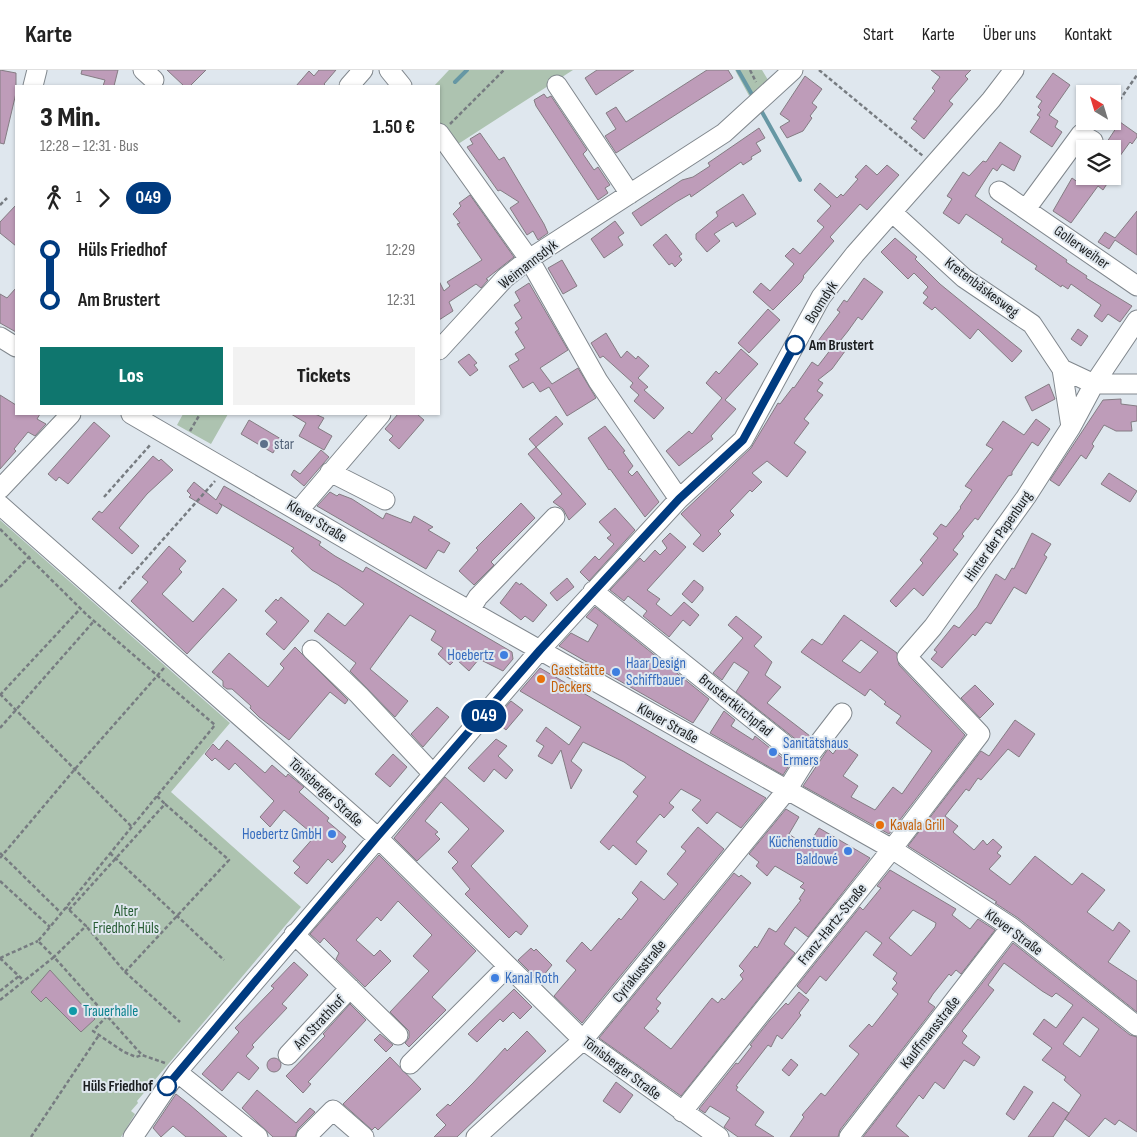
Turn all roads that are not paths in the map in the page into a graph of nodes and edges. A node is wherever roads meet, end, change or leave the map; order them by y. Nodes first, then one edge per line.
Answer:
1 (38, 70) edge
2 (364, 70) edge
3 (389, 70) edge
4 (793, 70) edge
5 (1014, 70) edge
6 (33, 85) edge
7 (350, 85) edge
8 (401, 85) edge
9 (557, 85) dead end
10 (440, 135) edge
11 (1076, 154) edge
12 (999, 191) dead end
13 (630, 194) junction
14 (1026, 208) junction
15 (893, 213) junction
16 (529, 259) junction
17 (1137, 286) edge
18 (1137, 320) edge
19 (0, 337) edge
20 (15, 345) edge
21 (440, 349) edge
22 (1062, 369) junction
23 (1094, 384) junction
24 (1137, 384) edge
25 (70, 415) edge
26 (133, 415) edge
27 (380, 415) edge
28 (1071, 427) junction
29 (330, 472) junction
30 (0, 490) edge
31 (679, 499) junction
32 (385, 500) dead end
33 (0, 505) edge
34 (299, 510) junction
35 (555, 517) dead end
36 (593, 591) junction
37 (470, 610) junction
38 (312, 650) dead end
39 (540, 650) junction
40 (842, 713) dead end
41 (980, 734) joint
42 (805, 761) junction
43 (433, 774) junction
44 (787, 790) junction
45 (377, 837) junction
46 (892, 849) junction
47 (1011, 928) junction
48 (294, 934) junction
49 (508, 966) junction
50 (350, 988) junction
51 (1137, 1026) edge
52 (398, 1035) dead end
53 (582, 1040) junction
54 (288, 1055) dead end
55 (410, 1064) dead end
56 (177, 1072) junction
57 (682, 1112) junction
58 (134, 1137) edge
59 (258, 1137) edge
60 (306, 1137) edge
61 (364, 1137) edge
62 (476, 1137) edge
63 (719, 1137) edge
64 (849, 1137) edge

1 - 6 street
2 - 7 street
3 - 8 street
4 - 13 street, Weimannsdyk
5 - 15 street, Boomdyk
9 - 13 street
10 - 16 street
11 - 14 street
12 - 14 street, Gollerweiher
13 - 16 street, Weimannsdyk
14 - 17 street, Gollerweiher
15 - 22 street, Kretenbäskesweg
15 - 31 street, Boomdyk
16 - 21 street, Weimannsdyk
16 - 31 street
18 - 23 street, Hinter der Papenburg
19 - 20 street
22 - 23 street
22 - 28 street, Kretenbäskesweg
23 - 24 street
23 - 28 street, Hinter der Papenburg
25 - 30 street
26 - 34 street, Klever Straße
27 - 29 street
28 - 41 street, Hinter der Papenburg
29 - 32 street
29 - 34 street
31 - 36 street, Boomdyk
33 - 45 street, Tönisberger Straße
34 - 37 street, Klever Straße
35 - 37 street
36 - 39 street, Boomdyk
36 - 42 street, Brustertkirchpfad
37 - 39 street, Klever Straße
38 - 43 street
39 - 43 street
39 - 44 street, Klever Straße
40 - 42 street
41 - 46 street, Franz-Hartz-Straße
42 - 44 street
43 - 45 street
44 - 46 street, Klever Straße
44 - 53 street, Cyriakusstraße
45 - 48 street
45 - 49 street, Tönisberger Straße
46 - 47 street, Klever Straße
46 - 57 street, Franz-Hartz-Straße
47 - 51 street, Klever Straße
47 - 64 street, Kauffmansstraße
48 - 50 street, Am Strathhof
48 - 56 street
49 - 53 street, Tönisberger Straße
49 - 55 street
50 - 52 street, Am Strathhof
50 - 54 street, Am Strathhof
53 - 57 street, Tönisberger Straße
53 - 62 street, Cyriakusstraße
56 - 58 street
56 - 59 street
57 - 63 street, Tönisberger Straße
60 - 61 street

